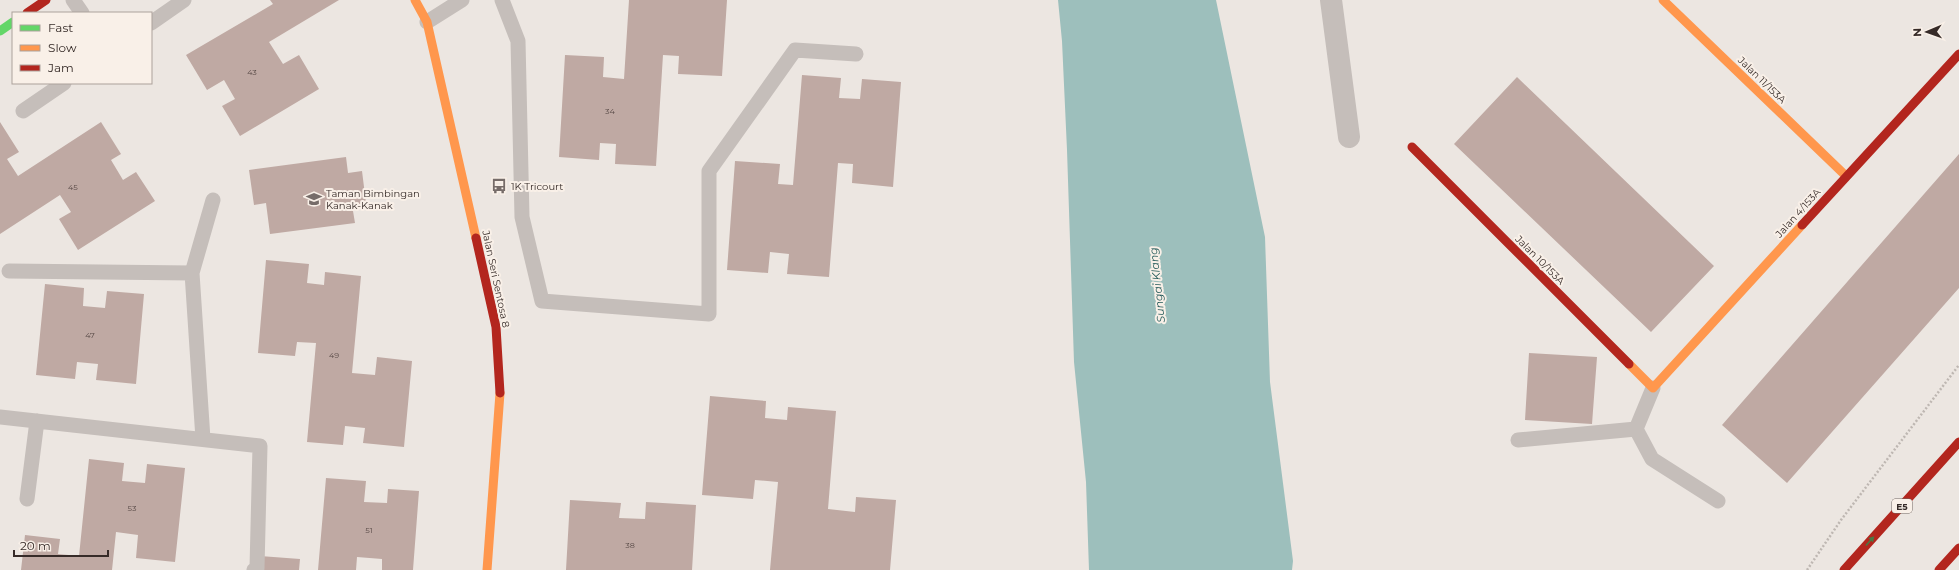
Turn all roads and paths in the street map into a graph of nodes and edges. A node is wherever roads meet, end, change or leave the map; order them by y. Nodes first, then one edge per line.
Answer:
1 (46, 0) edge
2 (73, 0) edge
3 (184, 0) edge
4 (415, 0) edge
5 (462, 0) edge
6 (502, 0) edge
7 (1331, 0) edge
8 (1663, 0) edge
9 (28, 12) edge
10 (81, 12) edge
11 (152, 22) edge
12 (427, 22) junction
13 (12, 23) edge
14 (0, 31) edge
15 (856, 54) dead end
16 (1959, 54) edge
17 (63, 84) edge
18 (23, 111) dead end
19 (1349, 137) dead end
20 (1412, 147) dead end
21 (1846, 176) junction
22 (212, 200) dead end
23 (9, 271) dead end
24 (192, 273) junction
25 (1959, 365) edge
26 (1653, 388) junction
27 (0, 417) edge
28 (37, 420) junction
29 (1636, 429) junction
30 (203, 439) junction
31 (1518, 440) dead end
32 (1959, 442) edge
33 (27, 499) dead end
34 (1718, 501) dead end
35 (1959, 548) edge
36 (1808, 569) edge
37 (254, 570) edge
38 (487, 570) edge
39 (1844, 570) edge
40 (1939, 570) edge

1 - 9 main road
2 - 10 lane
3 - 11 lane
4 - 12 main road, Jalan Seri Sentosa 8
5 - 12 lane
6 - 15 lane
7 - 19 street
8 - 21 main road, Jalan 11/153A
12 - 38 main road, Jalan Seri Sentosa 8
13 - 14 main road
16 - 21 main road, Jalan 4/153A
17 - 18 lane
20 - 26 main road, Jalan 10/153A
21 - 26 main road, Jalan 4/153A
22 - 24 lane
23 - 24 lane
24 - 30 lane
25 - 36 path
26 - 29 lane
27 - 28 lane
28 - 30 lane
28 - 33 lane
29 - 31 lane
29 - 34 lane
30 - 37 lane
39 -> 32 main road, E5
35 - 40 main road

